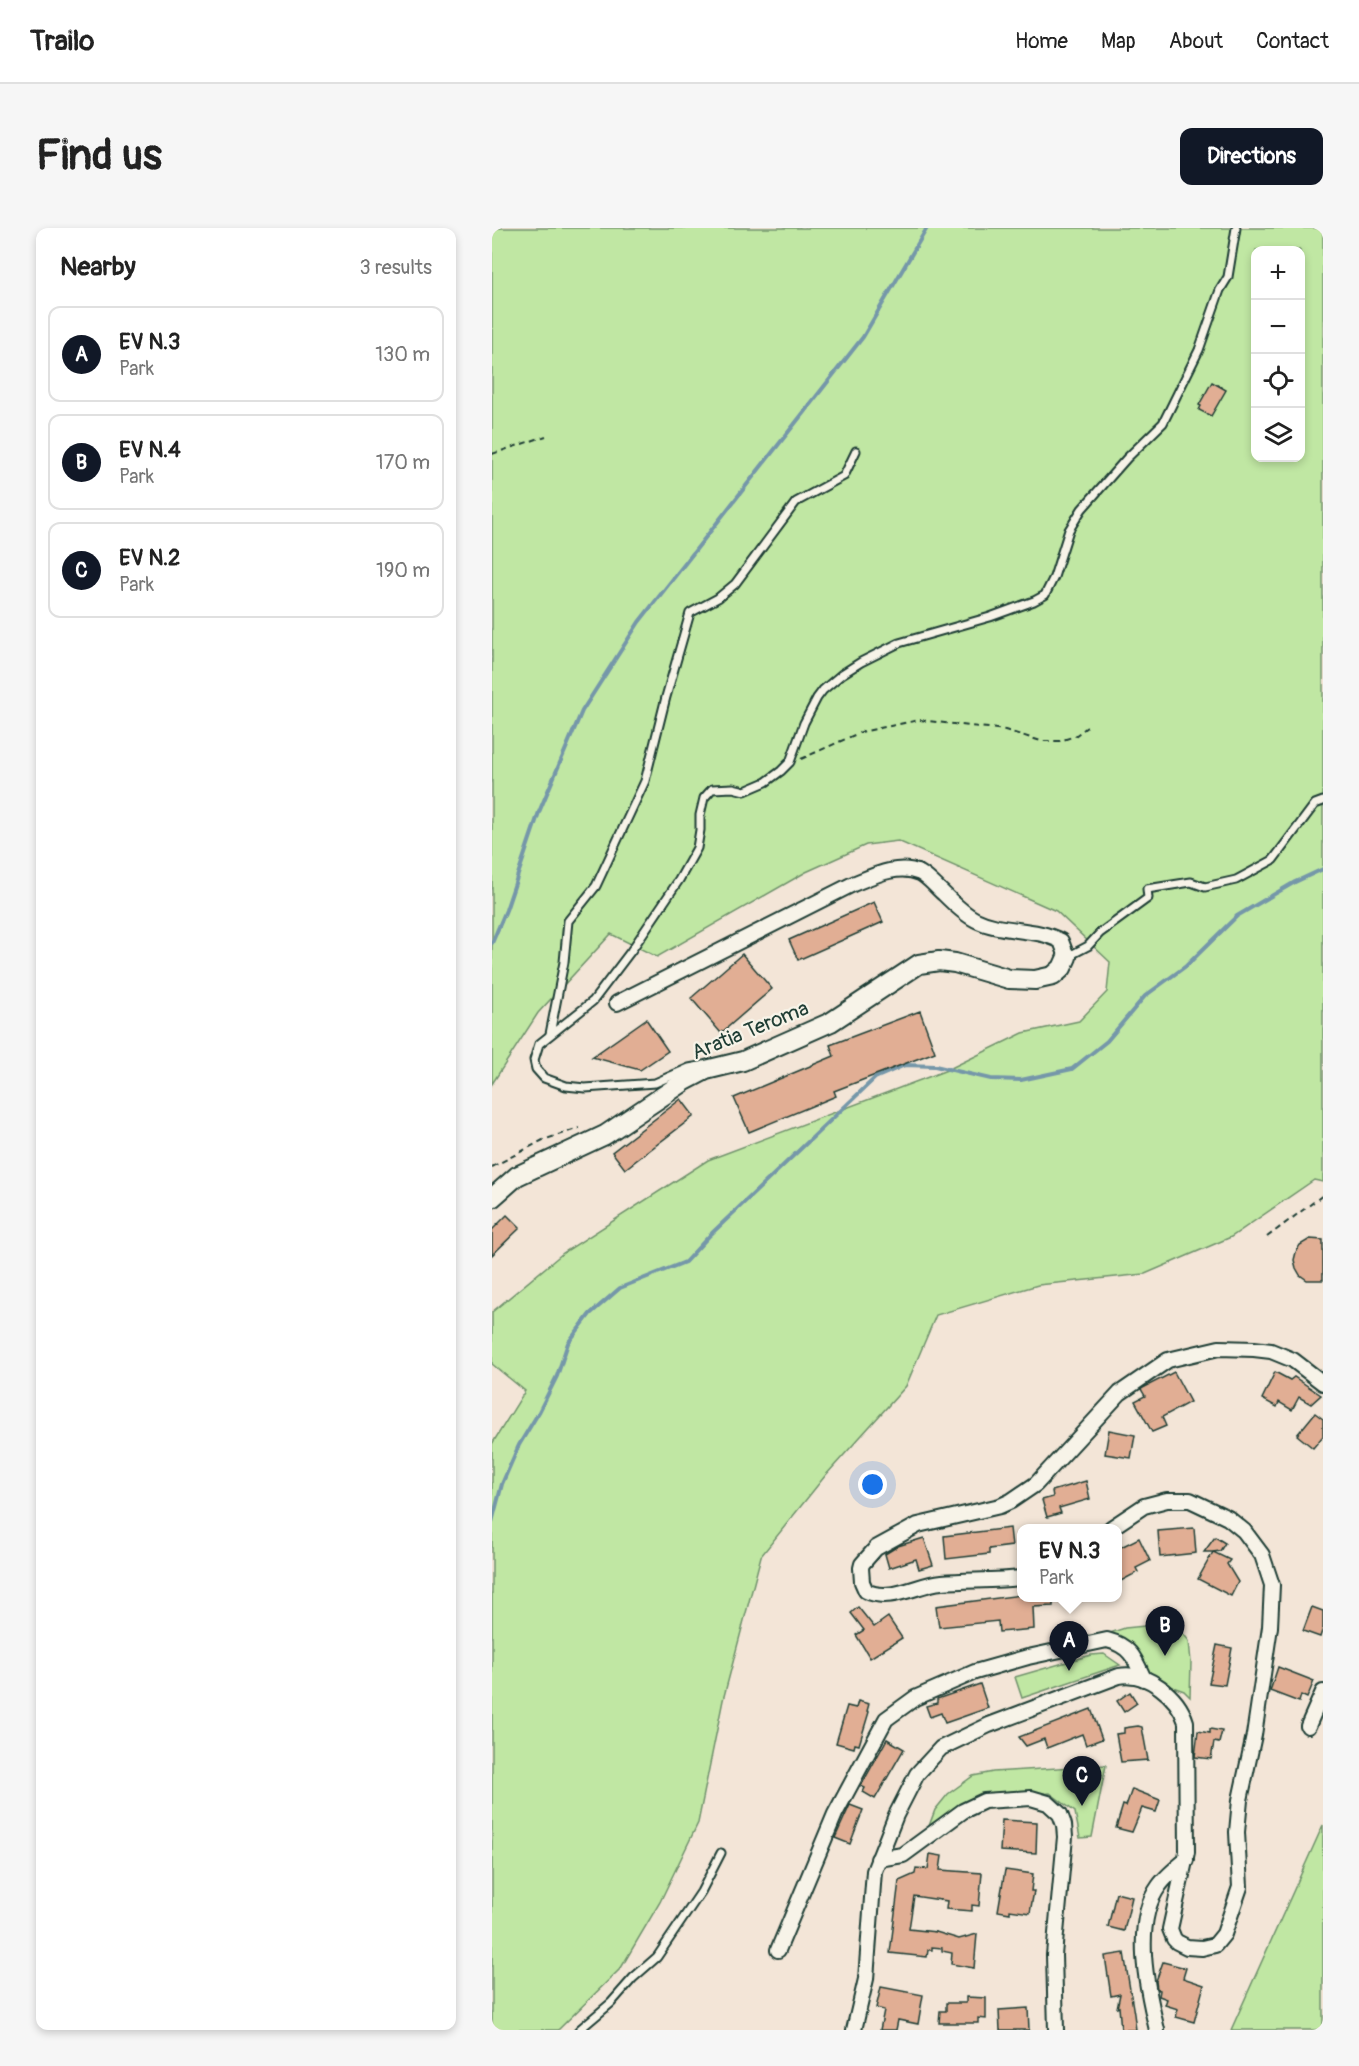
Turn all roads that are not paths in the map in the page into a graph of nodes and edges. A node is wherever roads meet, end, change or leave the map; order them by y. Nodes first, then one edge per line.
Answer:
1 (1236, 228) edge
2 (856, 451) dead end
3 (1323, 801) edge
4 (1067, 957) junction
5 (617, 1003) dead end
6 (550, 1034) junction
7 (706, 1070) junction
8 (492, 1198) edge
9 (1323, 1383) edge
10 (1117, 1524) edge
11 (1017, 1579) edge
12 (1144, 1679) junction
13 (1323, 1692) edge
14 (1308, 1726) dead end
15 (721, 1853) dead end
16 (878, 1859) junction
17 (1185, 1860) junction
18 (778, 1950) dead end
19 (579, 2030) edge
20 (854, 2030) edge
21 (1056, 2030) edge
22 (1157, 2030) edge

1 - 6 lane
2 - 6 lane
3 - 4 lane, Aratia Teroma
4 - 5 street
4 - 7 main road, Aratia Teroma
6 - 7 lane
7 - 8 main road, Aratia Teroma
9 - 11 street
10 - 17 street
12 - 16 street
12 - 17 street
12 - 18 street
13 - 14 street
15 - 19 lane
16 - 20 street
16 - 21 street
17 - 22 street

